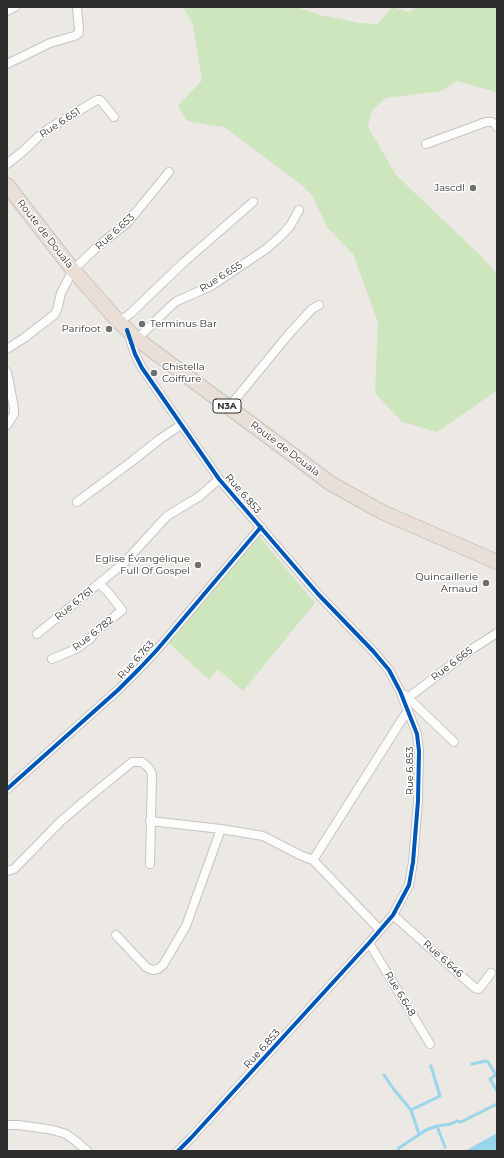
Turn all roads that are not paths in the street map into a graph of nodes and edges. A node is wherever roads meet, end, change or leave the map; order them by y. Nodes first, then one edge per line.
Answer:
1 (15, 7) edge
2 (77, 7) edge
3 (7, 11) edge
4 (7, 64) edge
5 (114, 117) dead end
6 (497, 127) edge
7 (426, 144) dead end
8 (7, 164) edge
9 (170, 172) dead end
10 (8, 189) edge
11 (253, 202) dead end
12 (299, 210) dead end
13 (73, 270) junction
14 (318, 305) dead end
15 (128, 330) junction
16 (7, 349) edge
17 (7, 372) edge
18 (229, 407) junction
19 (7, 425) edge
20 (181, 425) junction
21 (219, 479) junction
22 (77, 502) dead end
23 (261, 527) junction
24 (497, 562) edge
25 (98, 584) junction
26 (497, 633) edge
27 (37, 634) dead end
28 (52, 659) dead end
29 (400, 691) junction
30 (409, 697) junction
31 (408, 710) junction
32 (454, 742) dead end
33 (7, 789) edge
34 (150, 821) junction
35 (221, 829) junction
36 (313, 860) junction
37 (150, 864) dead end
38 (10, 870) edge
39 (393, 915) junction
40 (380, 930) junction
41 (116, 936) dead end
42 (369, 943) junction
43 (491, 973) dead end
44 (430, 1044) dead end
45 (7, 1125) edge
46 (87, 1151) edge
47 (178, 1151) edge

1 - 3 street
2 - 4 street
5 - 8 street, Rue 6.651
6 - 7 street
9 - 13 street, Rue 6.653
10 - 13 highway, Route de Douala / N3A
11 - 15 street
12 - 15 street, Rue 6.655
13 - 15 highway, Route de Douala / N3A
13 - 16 street, Rue 6.653
14 - 18 street
15 - 18 highway, Route de Douala / N3A
15 - 20 street, Rue 6.853
17 - 19 street
18 - 24 highway, Route de Douala / N3A
20 - 21 street, Rue 6.853
20 - 22 street
21 - 23 street, Rue 6.853
21 - 25 street, Rue 6.761
23 - 29 street, Rue 6.853
23 - 33 street, Rue 6.763
25 - 27 street, Rue 6.761
25 - 28 street, Rue 6.782
26 - 30 street, Rue 6.665
29 - 30 street
29 - 31 street, Rue 6.853
30 - 32 street
31 - 36 street
31 - 39 street, Rue 6.853
34 - 35 street
34 - 37 street
34 - 38 street
35 - 36 street
35 - 41 street
36 - 40 street
39 - 40 street, Rue 6.853
39 - 43 street, Rue 6.646
40 - 42 street, Rue 6.853
42 - 44 street, Rue 6.648
42 - 47 street, Rue 6.853
45 - 46 street

